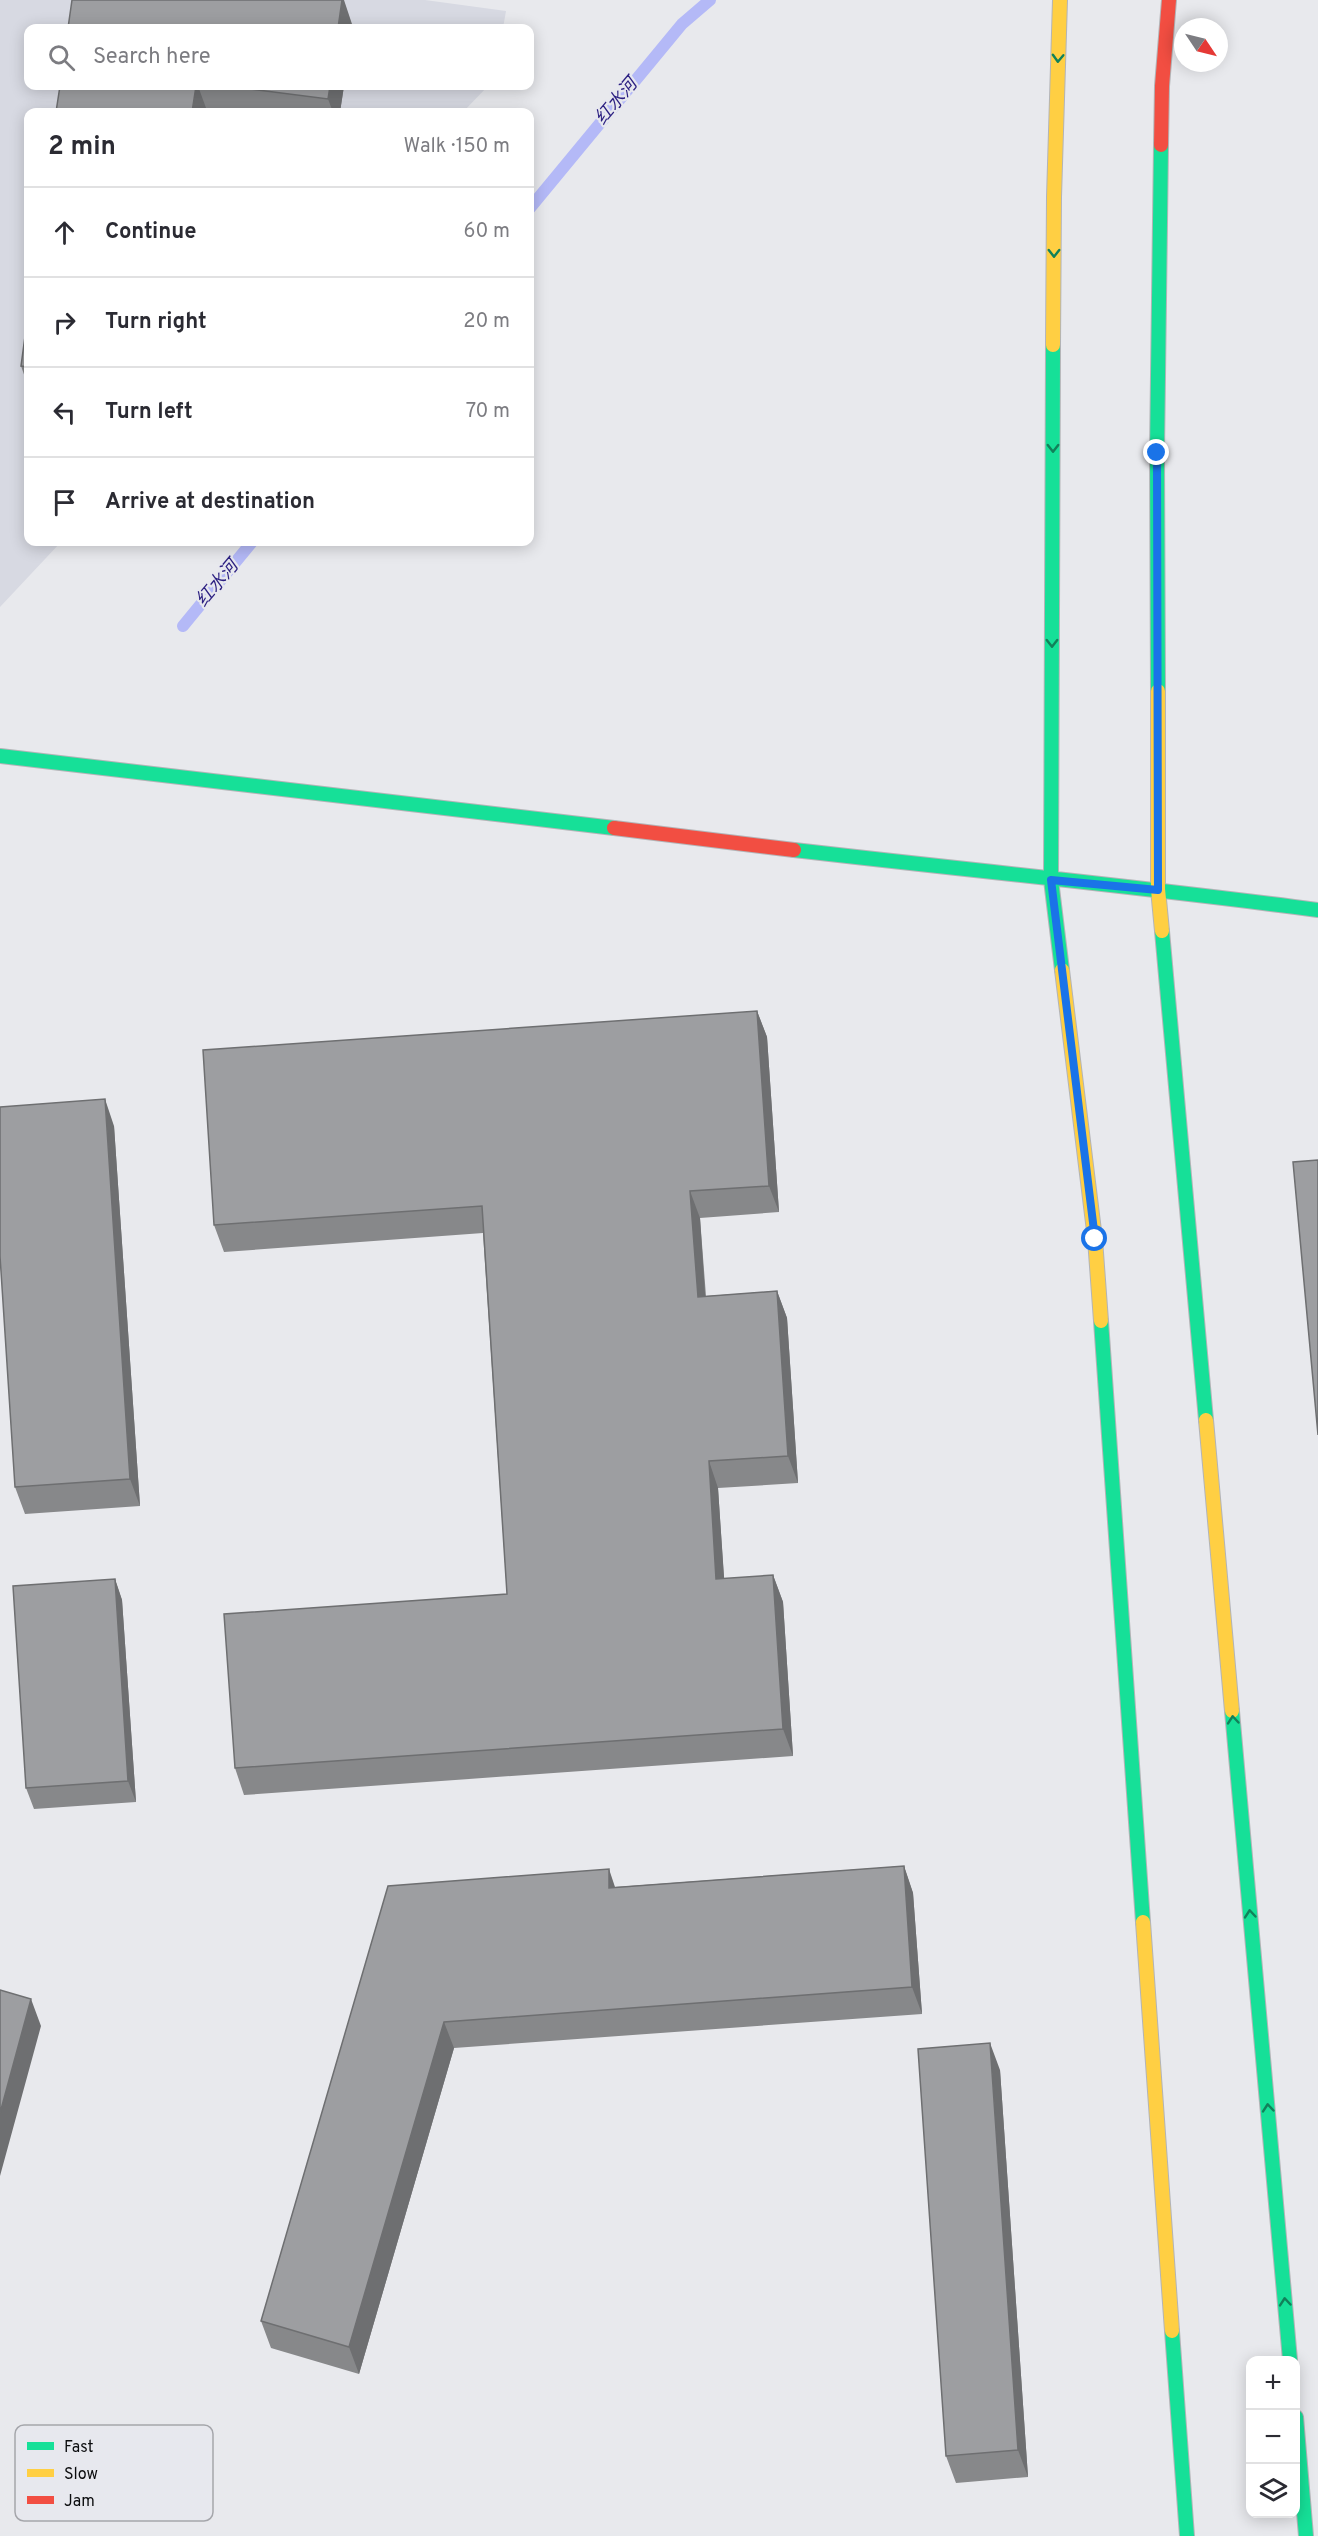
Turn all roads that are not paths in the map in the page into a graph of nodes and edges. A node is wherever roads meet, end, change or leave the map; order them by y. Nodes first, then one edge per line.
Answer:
1 (1060, 0) edge
2 (1169, 0) edge
3 (0, 756) edge
4 (1051, 880) junction
5 (1158, 890) junction
6 (1318, 910) edge
7 (1290, 2356) edge
8 (1300, 2464) edge
9 (1187, 2536) edge
10 (1306, 2536) edge

1 -> 4 main road
2 - 5 main road
3 - 4 main road
4 - 5 main road
4 - 9 main road
5 - 6 main road
7 -> 5 main road
8 - 10 main road

